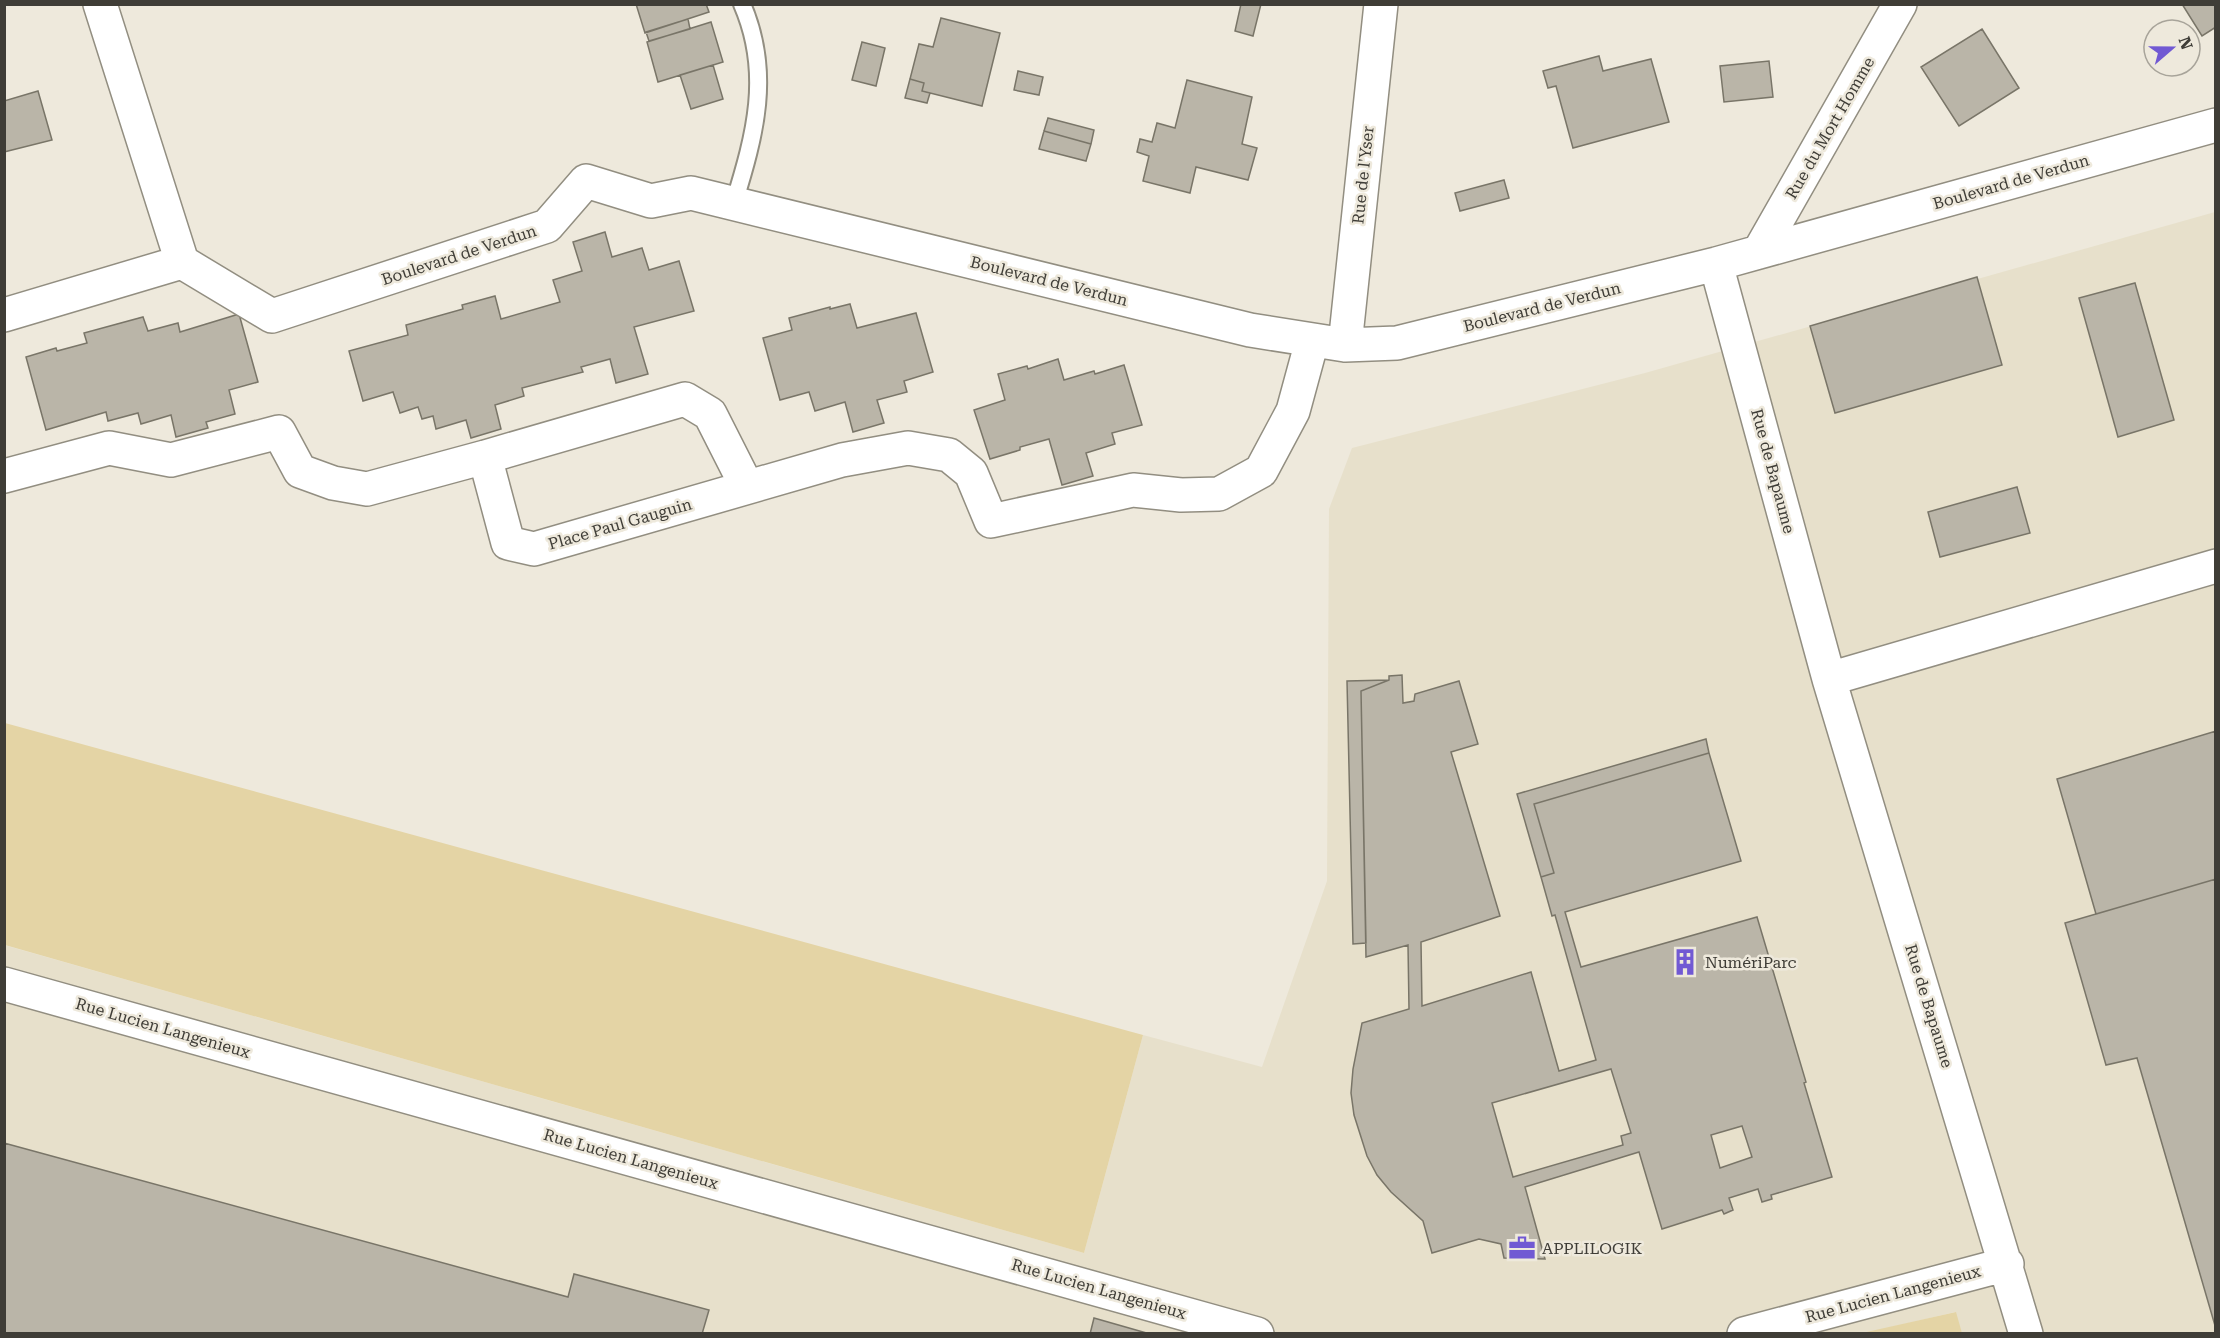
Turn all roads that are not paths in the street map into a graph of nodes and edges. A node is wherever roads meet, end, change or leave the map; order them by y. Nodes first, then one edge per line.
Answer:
1 (100, 4) edge
2 (742, 4) edge
3 (1381, 4) edge
4 (1900, 4) edge
5 (2216, 125) edge
6 (734, 203) junction
7 (1759, 252) junction
8 (182, 262) junction
9 (1716, 264) junction
10 (4, 315) edge
11 (1312, 341) junction
12 (1345, 345) junction
13 (485, 457) junction
14 (4, 476) edge
15 (747, 487) junction
16 (2216, 566) edge
17 (1829, 679) junction
18 (4, 984) edge
19 (2007, 1264) junction
20 (1257, 1334) edge
21 (1744, 1334) edge
22 (2026, 1334) edge

1 - 8 street
2 - 6 lane
3 - 12 street, Rue de l'Yser
4 - 7 street, Rue du Mort Homme
5 - 7 street, Boulevard de Verdun
6 - 8 street, Boulevard de Verdun
6 - 11 street, Boulevard de Verdun
7 - 9 street, Boulevard de Verdun
8 - 10 street
9 - 12 street, Boulevard de Verdun
9 - 17 street, Rue de Bapaume
11 - 12 street, Boulevard de Verdun
11 - 15 street, Place Paul Gauguin
13 - 14 street
13 - 15 street
13 - 15 street, Place Paul Gauguin
16 - 17 street
17 - 19 street, Rue de Bapaume
18 - 20 street, Rue Lucien Langenieux
19 - 21 street, Rue Lucien Langenieux
19 - 22 street, Rue de Bapaume

